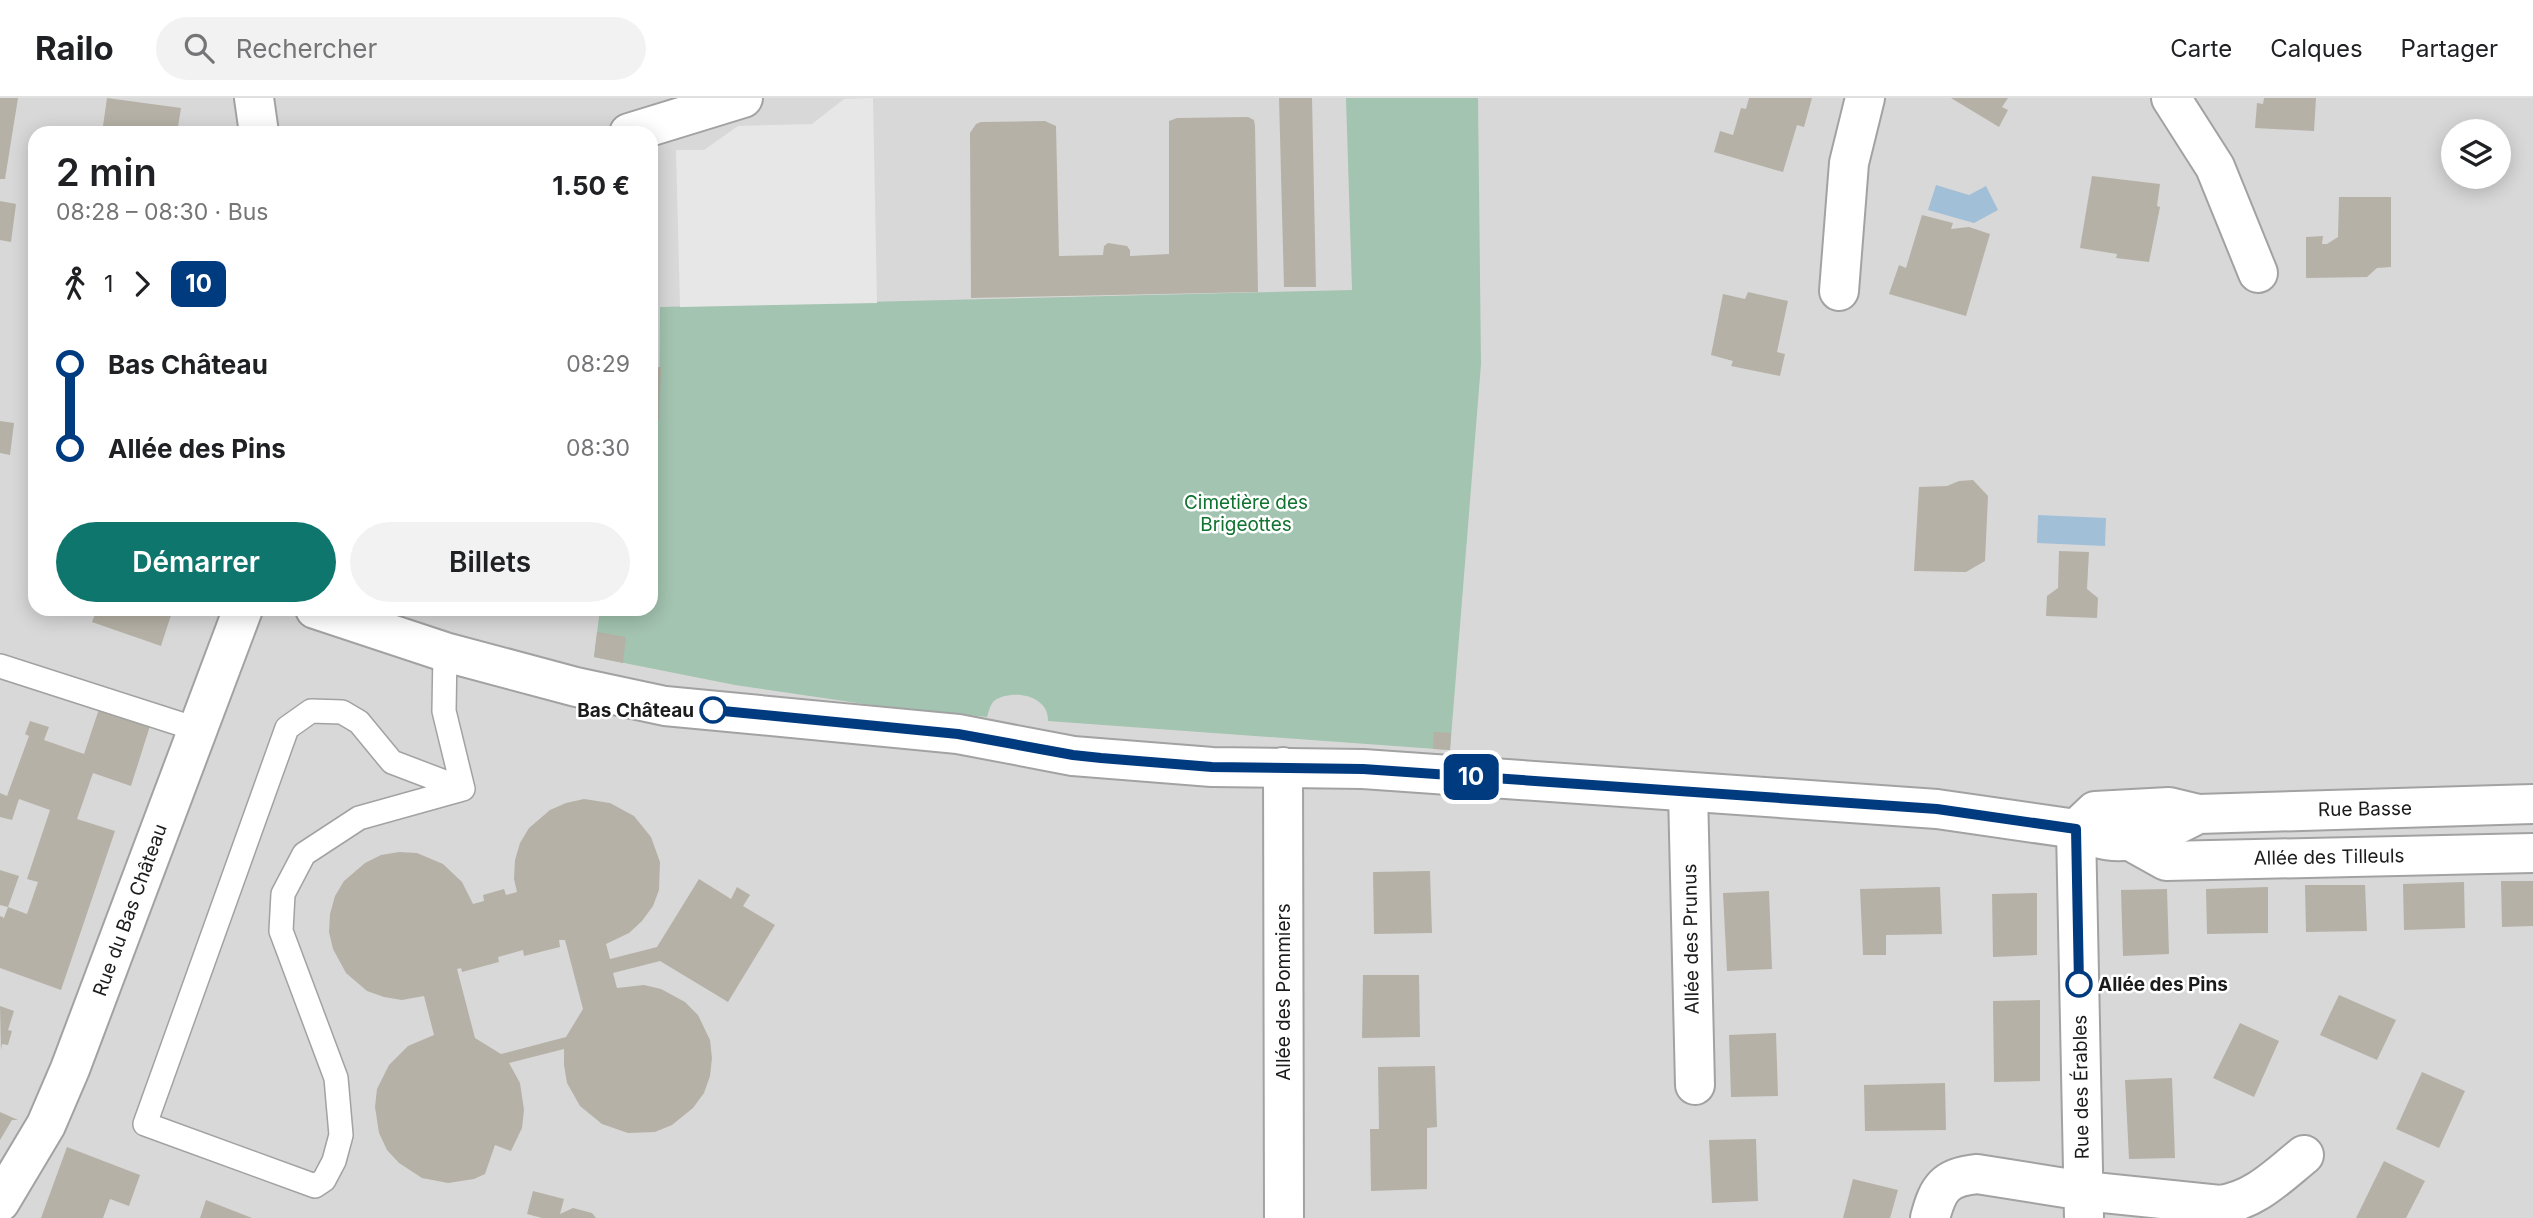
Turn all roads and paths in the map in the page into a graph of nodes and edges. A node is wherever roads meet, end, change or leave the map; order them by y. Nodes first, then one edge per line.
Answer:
1 (254, 98) edge
2 (743, 98) edge
3 (1865, 98) edge
4 (2171, 98) edge
5 (258, 126) edge
6 (652, 126) edge
7 (2258, 272) dead end
8 (1839, 291) dead end
9 (240, 616) edge
10 (336, 616) edge
11 (444, 652) junction
12 (0, 666) edge
13 (196, 729) junction
14 (1283, 766) junction
15 (463, 789) junction
16 (1688, 792) junction
17 (2533, 804) edge
18 (2198, 814) junction
19 (2076, 829) junction
20 (2130, 841) junction
21 (2533, 853) edge
22 (1695, 1085) dead end
23 (2304, 1155) dead end
24 (0, 1202) edge
25 (2084, 1204) edge
26 (1284, 1218) edge
27 (1930, 1218) edge

1 - 5 street
2 - 6 street
3 - 8 street
4 - 7 street
9 - 13 street, Rue du Bas Château
10 - 11 street
11 - 14 street
11 - 15 lane
12 - 13 lane
13 - 24 street, Rue du Bas Château
14 - 16 street
14 - 26 street, Allée des Pommiers
15 - 15 lane
16 - 19 street
16 - 22 street, Allée des Prunus
17 - 18 street, Rue Basse
18 - 19 street, Rue Basse
18 - 20 street, Rue Basse
19 - 20 street, Rue Basse
19 - 25 street, Rue des Érables
20 - 21 street, Allée des Tilleuls
23 - 25 street
25 - 27 street

